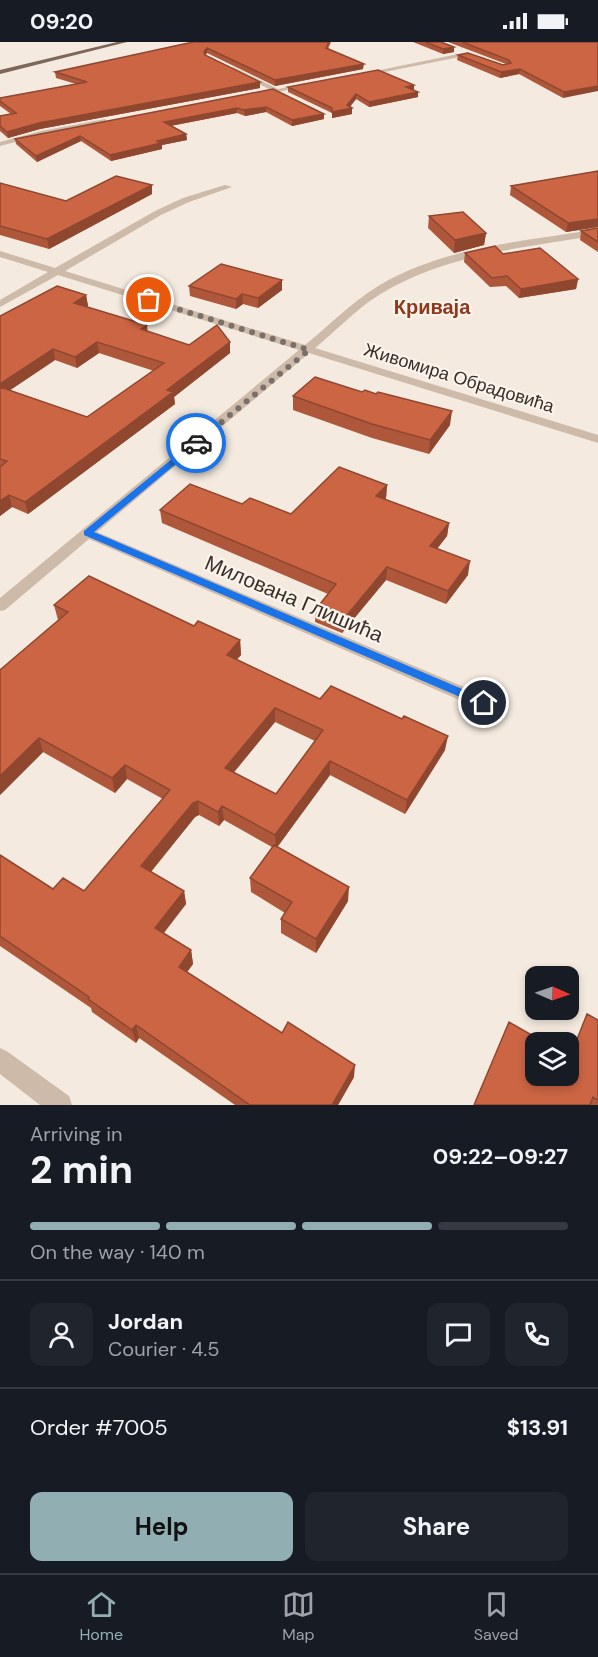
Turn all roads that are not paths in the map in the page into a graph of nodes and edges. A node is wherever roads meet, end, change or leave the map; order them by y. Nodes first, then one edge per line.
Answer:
1 (124, 42) edge
2 (457, 50) dead end
3 (468, 54) junction
4 (477, 57) edge
5 (228, 67) edge
6 (0, 72) edge
7 (356, 76) edge
8 (311, 84) edge
9 (277, 91) junction
10 (287, 96) edge
11 (242, 97) edge
12 (112, 120) edge
13 (0, 144) edge
14 (228, 187) dead end
15 (598, 232) edge
16 (0, 254) edge
17 (57, 272) junction
18 (0, 304) edge
19 (309, 350) junction
20 (598, 439) edge
21 (87, 533) junction
22 (0, 606) edge
23 (484, 703) dead end
24 (0, 1060) edge
25 (60, 1105) edge

1 - 6 main road
2 - 3 street
3 - 4 street
3 - 7 street
5 - 9 street
8 - 9 street
9 - 10 street
9 - 11 street
12 - 13 street
14 - 17 street
15 - 19 street
16 - 17 street, Живомира Обрадовића
17 - 18 street
17 - 19 street, Живомира Обрадовића
19 - 20 street, Живомира Обрадовића
19 - 21 street
21 - 22 street
21 - 23 street, Милована Глишића
24 - 25 street

